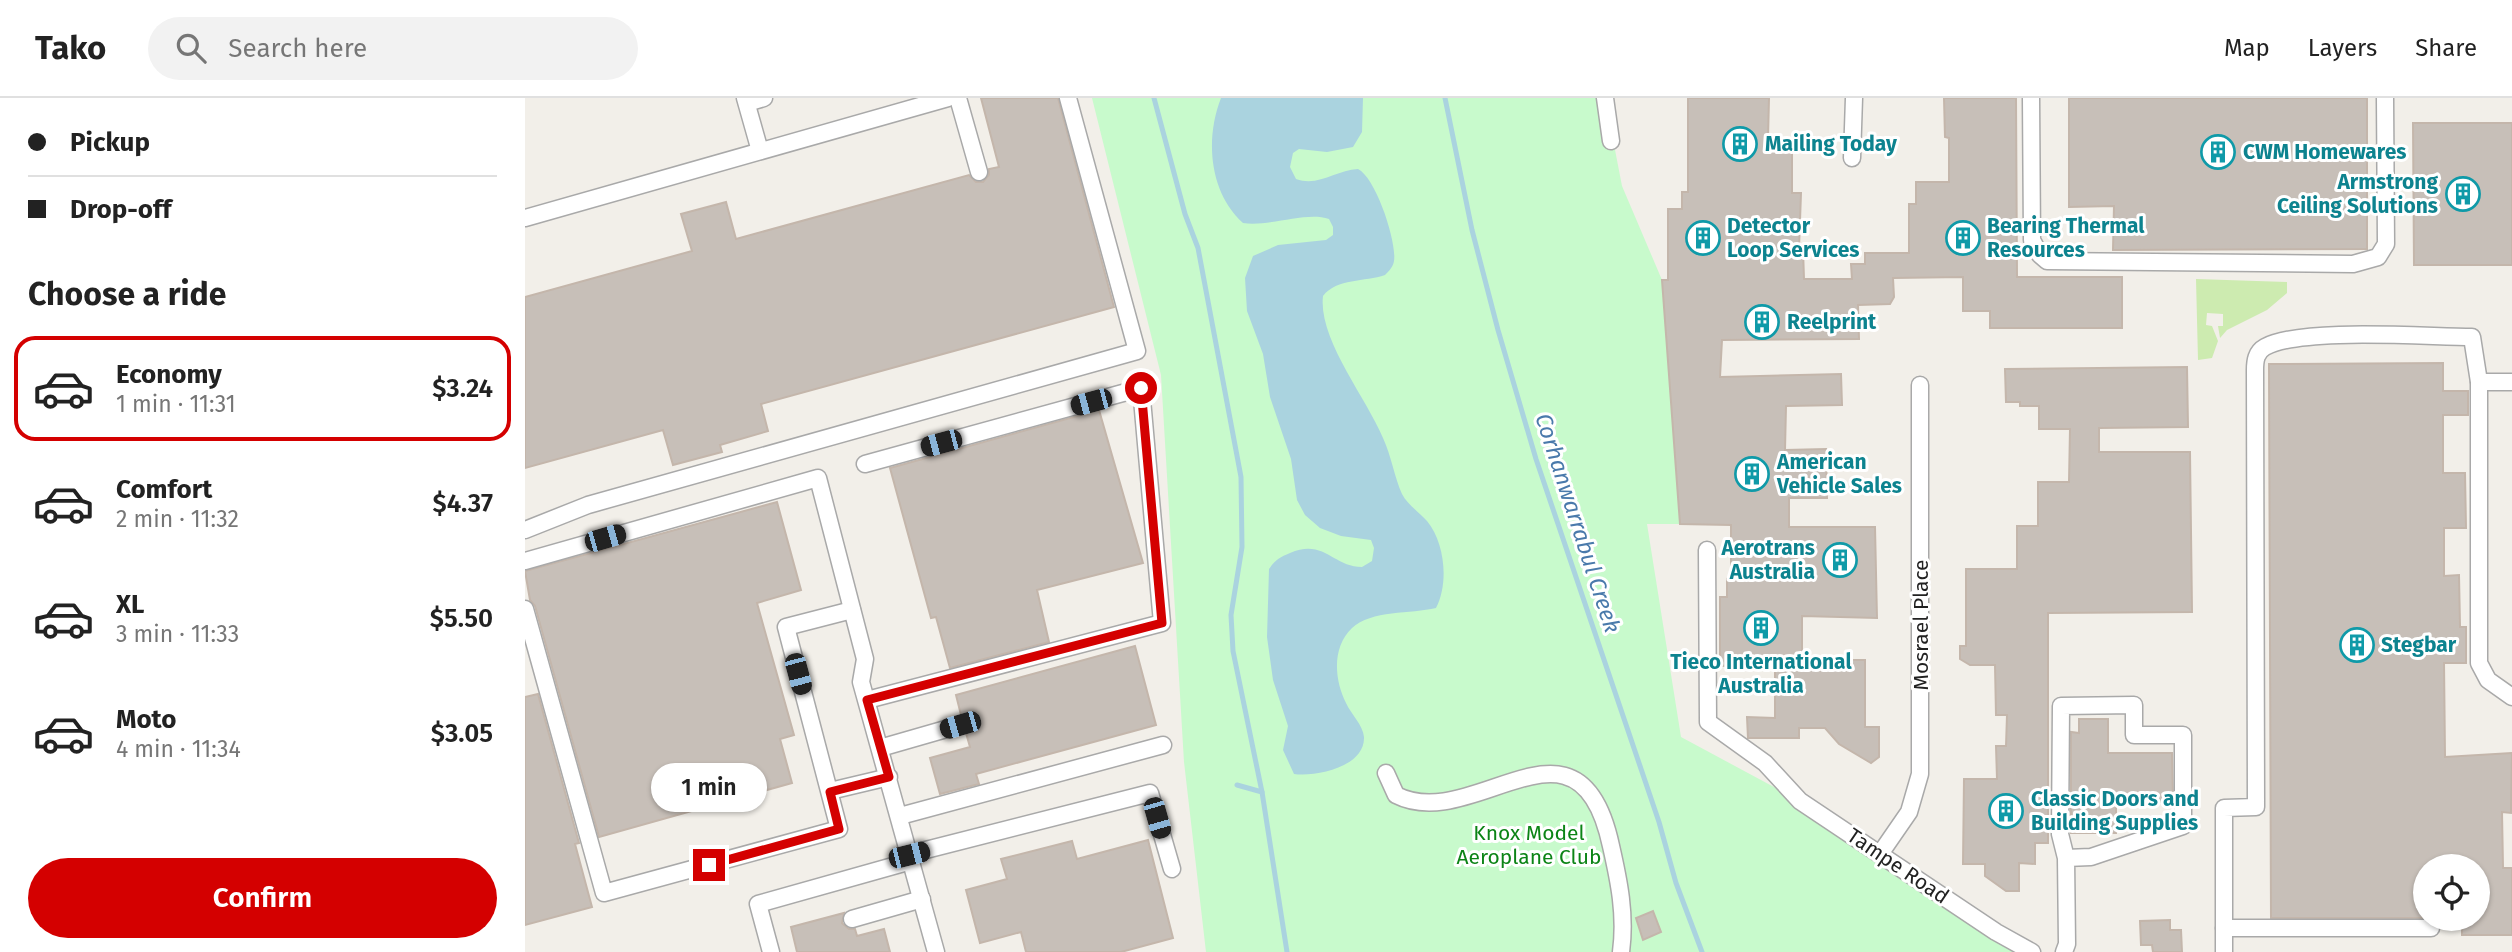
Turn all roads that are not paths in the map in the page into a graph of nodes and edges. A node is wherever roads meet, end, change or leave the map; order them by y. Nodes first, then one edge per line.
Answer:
1 (764, 98) edge
2 (948, 98) edge
3 (958, 98) edge
4 (1068, 98) edge
5 (1605, 98) edge
6 (1854, 98) edge
7 (2031, 98) edge
8 (2385, 98) edge
9 (746, 100) edge
10 (1611, 141) dead end
11 (760, 151) junction
12 (1852, 158) dead end
13 (979, 172) dead end
14 (525, 218) edge
15 (2479, 382) junction
16 (2512, 382) edge
17 (1920, 385) dead end
18 (865, 464) dead end
19 (525, 530) edge
20 (1707, 550) dead end
21 (525, 561) edge
22 (525, 609) edge
23 (852, 610) junction
24 (2512, 697) edge
25 (867, 700) junction
26 (960, 725) dead end
27 (1163, 745) dead end
28 (880, 748) junction
29 (1386, 773) dead end
30 (889, 777) junction
31 (830, 792) junction
32 (899, 816) junction
33 (1880, 854) junction
34 (910, 858) junction
35 (2066, 858) junction
36 (1172, 869) dead end
37 (922, 899) junction
38 (852, 919) dead end
39 (2224, 928) junction
40 (2413, 928) edge
41 (1996, 932) junction
42 (771, 952) edge
43 (936, 952) edge
44 (1621, 952) edge
45 (2015, 952) edge
46 (2032, 952) edge
47 (2064, 952) edge
48 (2224, 952) edge

1 - 9 street
2 - 11 street
3 - 13 street
4 - 19 street
5 - 10 street
6 - 12 street
7 - 8 street
9 - 11 street
11 - 14 street
15 - 16 street
15 - 24 street
15 - 39 street
17 - 33 street, Mosrael Place
18 - 25 street
20 - 33 street, Tampe Road
21 - 23 street
22 - 31 street
23 - 25 street
23 - 31 street
25 - 28 street
26 - 28 street
27 - 32 street
28 - 30 street
29 - 44 street
30 - 31 street
30 - 32 street
32 - 34 street
33 - 41 street, Tampe Road
34 - 36 street
34 - 37 street
34 - 42 street
35 - 35 street
35 - 47 street
37 - 38 street
37 - 43 street
39 - 40 street
39 - 48 street
41 - 45 street, Tampe Road
41 - 46 street, Tampe Road

